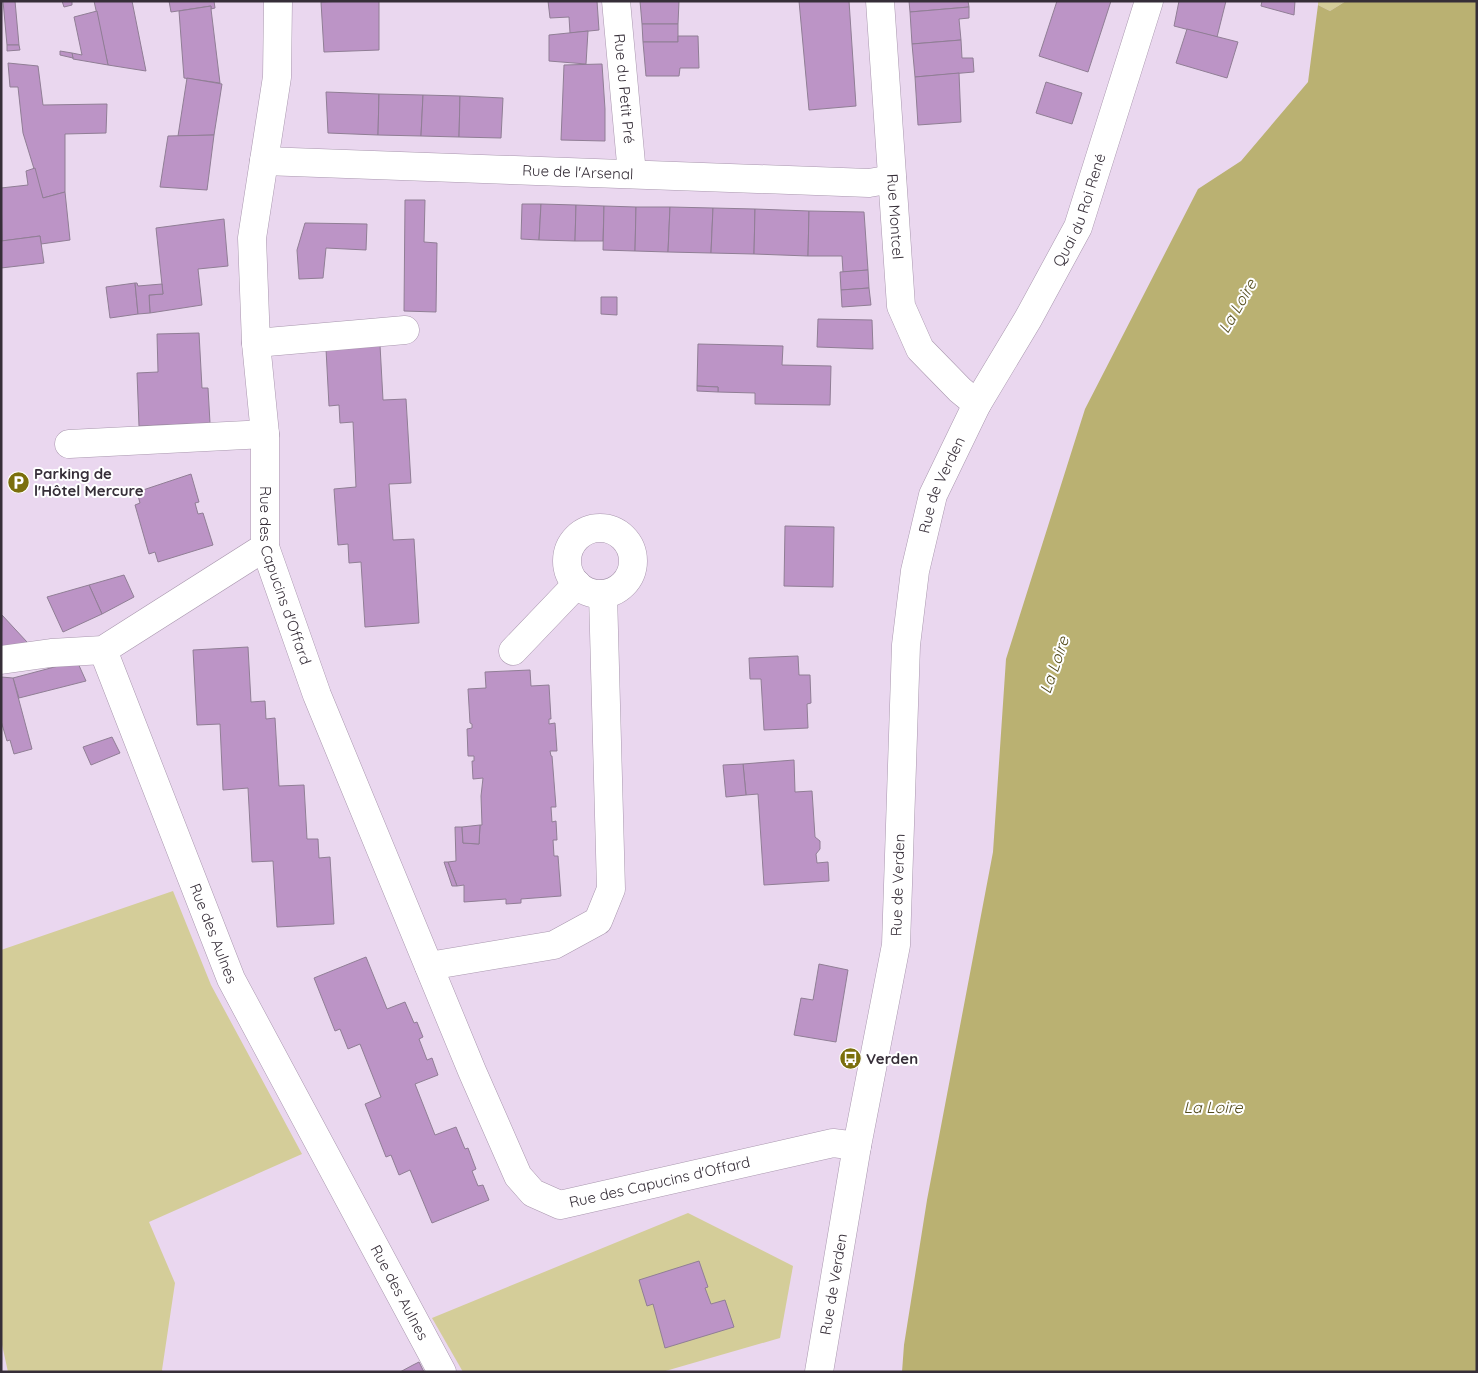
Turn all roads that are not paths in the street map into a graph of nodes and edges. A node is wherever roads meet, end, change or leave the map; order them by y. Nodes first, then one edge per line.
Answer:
1 (278, 1) edge
2 (616, 1) edge
3 (880, 1) edge
4 (1149, 1) edge
5 (264, 161) junction
6 (632, 174) junction
7 (892, 179) junction
8 (405, 330) dead end
9 (256, 343) junction
10 (978, 404) junction
11 (265, 434) junction
12 (70, 444) dead end
13 (265, 547) junction
14 (577, 584) junction
15 (603, 594) junction
16 (103, 650) junction
17 (513, 651) dead end
18 (1, 660) edge
19 (429, 966) junction
20 (857, 1146) junction
21 (442, 1372) edge
22 (819, 1372) edge

1 - 5 street, Rue des Capucins d'Offard
2 - 6 street, Rue du Petit Pré
3 - 7 street, Rue Montcel
4 - 10 street, Quai du Roi René
5 - 6 street, Rue de l'Arsenal
5 - 9 street, Rue des Capucins d'Offard
6 - 7 street, Rue de l'Arsenal
7 - 10 street, Rue Montcel
8 - 9 street
9 - 11 street, Rue des Capucins d'Offard
10 - 20 street, Rue de Verden
11 - 12 street
11 - 13 street, Rue des Capucins d'Offard
13 - 16 street
13 - 19 street, Rue des Capucins d'Offard
14 - 15 street
14 - 15 street
14 - 17 street
15 - 19 street
16 - 18 street
16 - 21 street, Rue des Aulnes
19 - 20 street, Rue des Capucins d'Offard
20 - 22 street, Rue de Verden

